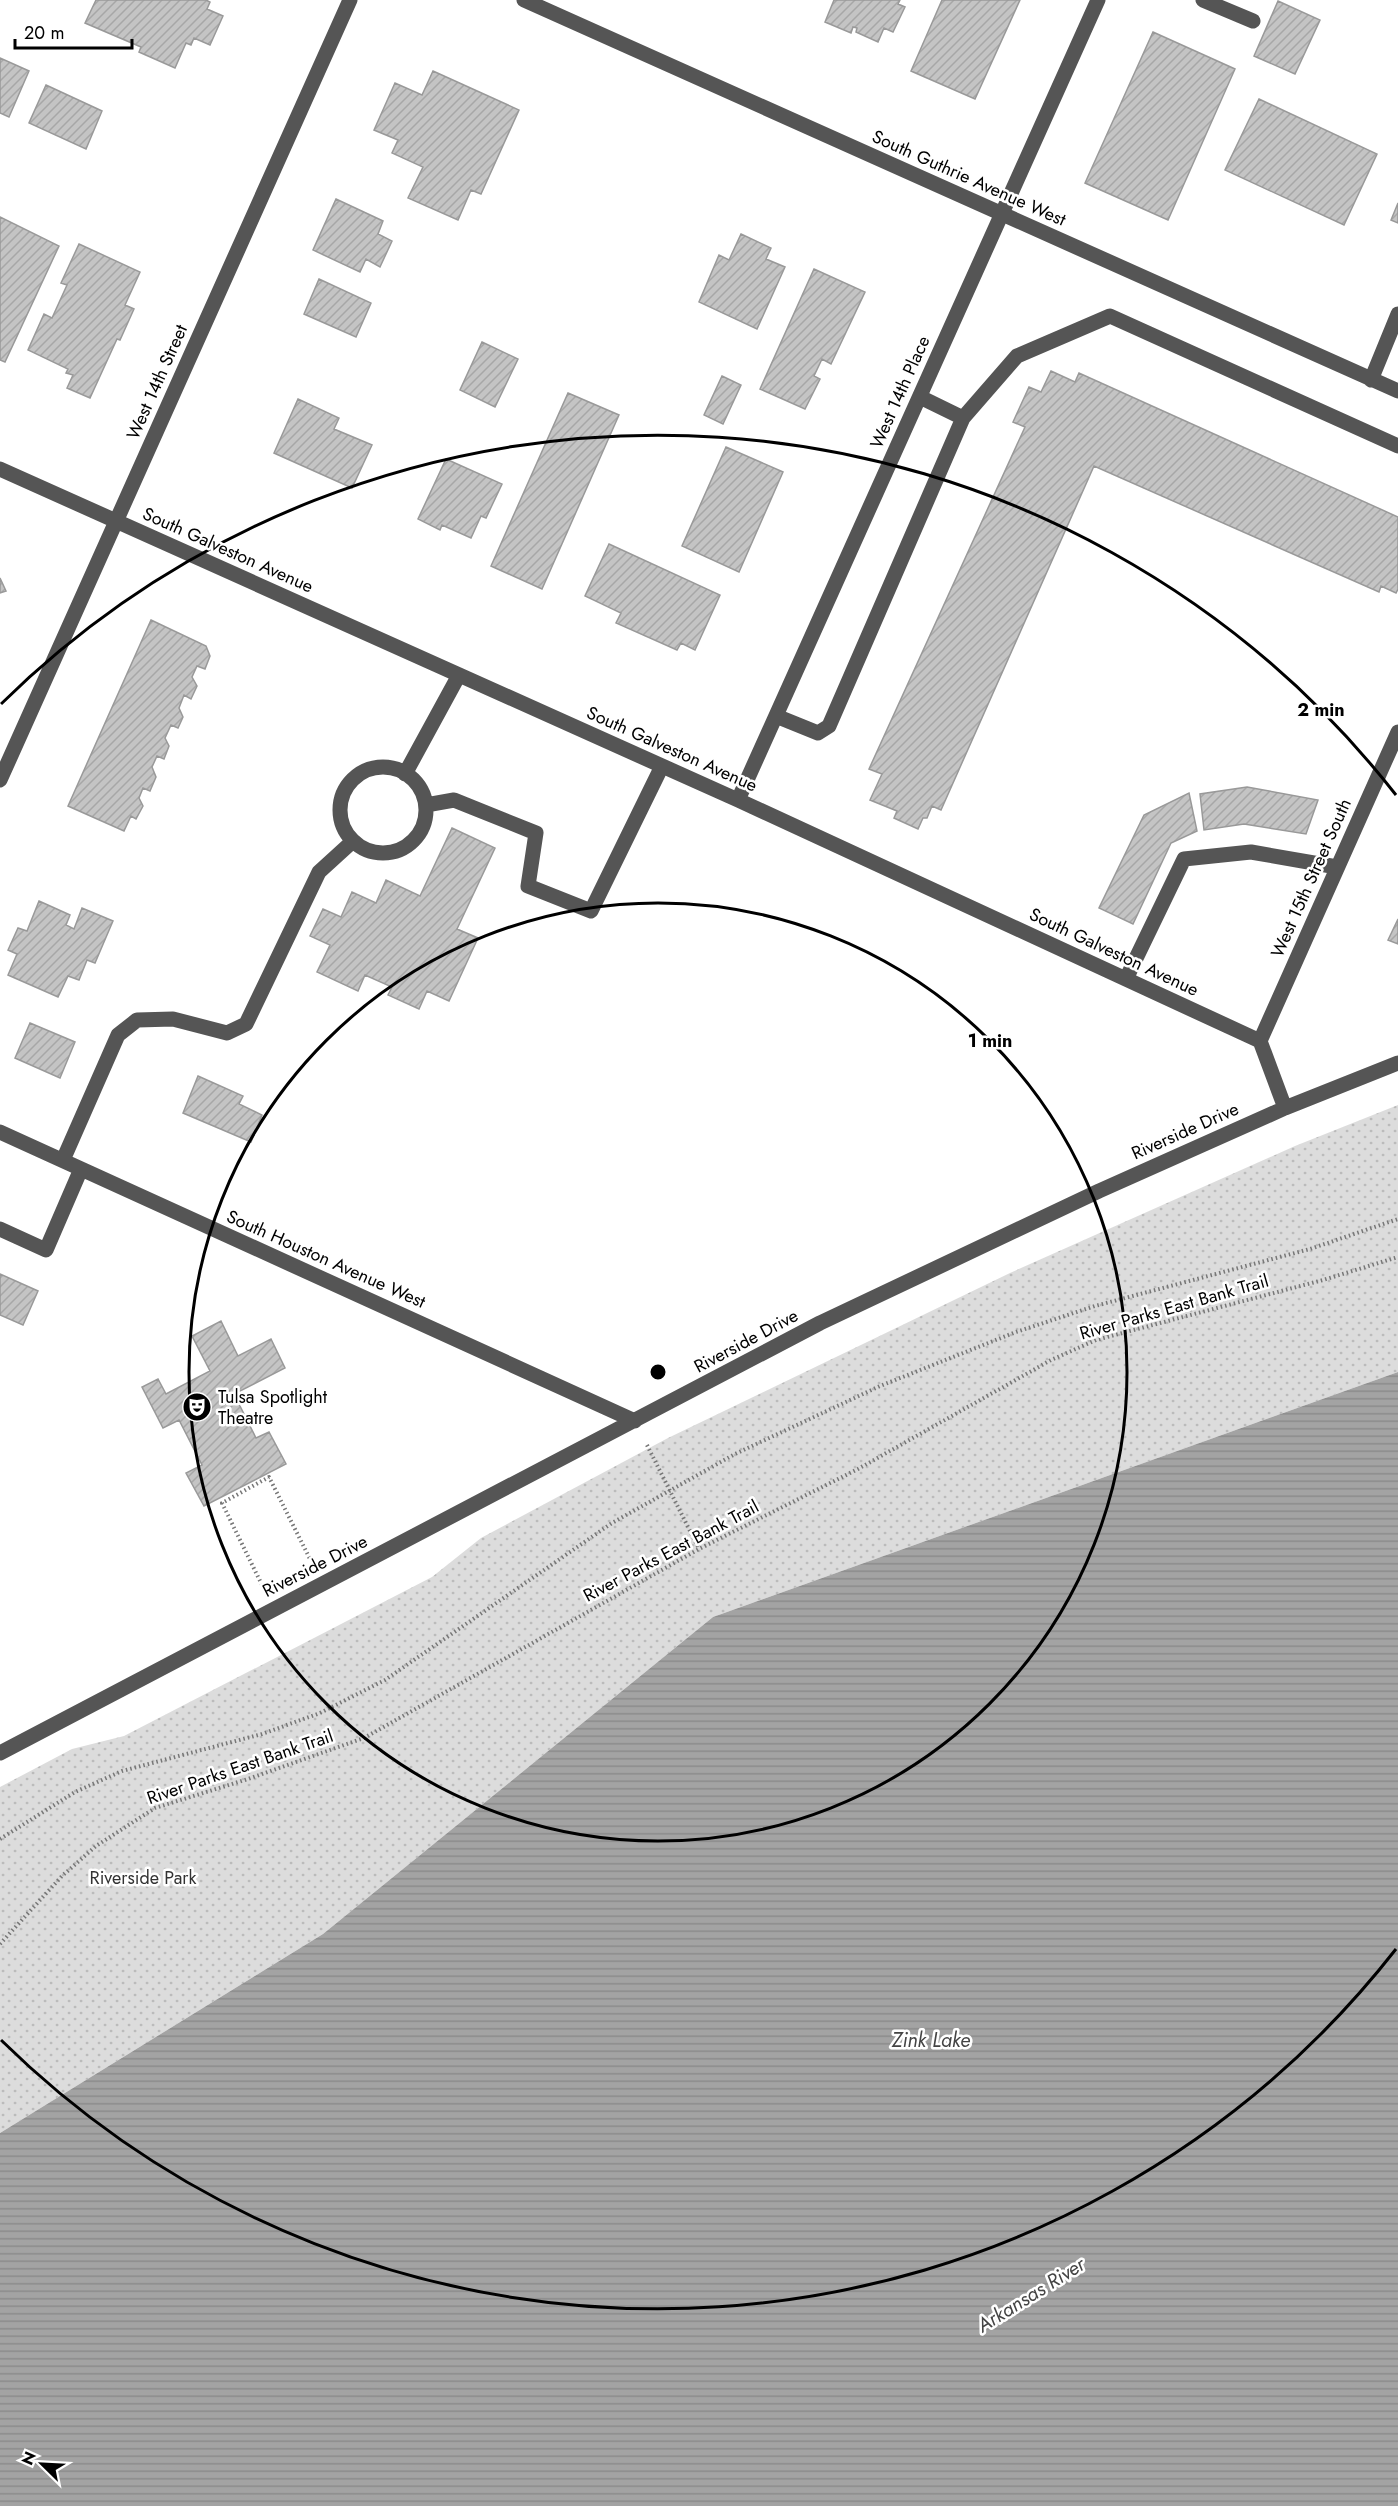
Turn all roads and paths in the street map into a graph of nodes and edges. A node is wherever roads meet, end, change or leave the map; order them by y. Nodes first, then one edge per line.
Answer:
1 (350, 0) edge
2 (524, 0) edge
3 (1098, 0) edge
4 (1203, 0) edge
5 (1252, 21) dead end
6 (1002, 213) junction
7 (1398, 314) edge
8 (1371, 380) junction
9 (1398, 391) edge
10 (920, 397) junction
11 (963, 418) junction
12 (1398, 446) edge
13 (0, 469) edge
14 (116, 521) junction
15 (459, 675) junction
16 (776, 716) junction
17 (1398, 732) edge
18 (662, 766) junction
19 (405, 774) junction
20 (0, 780) edge
21 (738, 800) junction
22 (426, 805) junction
23 (353, 841) junction
24 (1337, 867) junction
25 (1126, 979) junction
26 (1260, 1041) junction
27 (1398, 1063) edge
28 (1285, 1108) junction
29 (0, 1132) edge
30 (63, 1160) junction
31 (81, 1169) junction
32 (1398, 1219) edge
33 (0, 1229) edge
34 (1398, 1257) edge
35 (635, 1421) junction
36 (671, 1489) junction
37 (699, 1549) junction
38 (323, 1584) junction
39 (273, 1610) junction
40 (0, 1753) edge
41 (0, 1839) edge
42 (0, 1944) edge

1 - 14 street, West 14th Street
2 - 6 street, South Guthrie Avenue West
3 - 6 street, West 14th Place
4 - 5 street
6 - 8 street, South Guthrie Avenue West
6 - 10 street, West 14th Place
7 - 8 street
8 - 9 street, South Guthrie Avenue West
10 - 11 street
10 - 16 street, West 14th Place
11 - 12 street
11 - 16 street
13 - 14 street, South Galveston Avenue
14 - 15 street, South Galveston Avenue
14 - 20 street, West 14th Street
15 - 18 street, South Galveston Avenue
15 - 19 street
16 - 21 street, West 14th Place
17 - 24 street, West 15th Street South
18 - 21 street, South Galveston Avenue
18 - 22 street
19 - 22 street
19 - 23 street
21 - 25 street, South Galveston Avenue
22 - 23 street
23 - 30 street
24 - 25 street
24 - 26 street, West 15th Street South
25 - 26 street, South Galveston Avenue
26 - 28 street
27 - 28 street, Riverside Drive
28 - 35 street, Riverside Drive
29 - 30 street, South Houston Avenue West
30 - 31 street, South Houston Avenue West
31 - 33 street
31 - 35 street, South Houston Avenue West
32 - 36 path, River Parks East Bank Trail
34 - 37 path, River Parks East Bank Trail
35 - 36 path
35 - 38 street, Riverside Drive
36 - 37 path
36 - 41 path, River Parks East Bank Trail
37 - 42 path, River Parks East Bank Trail
38 - 39 street, Riverside Drive
38 - 39 path
39 - 40 street, Riverside Drive

